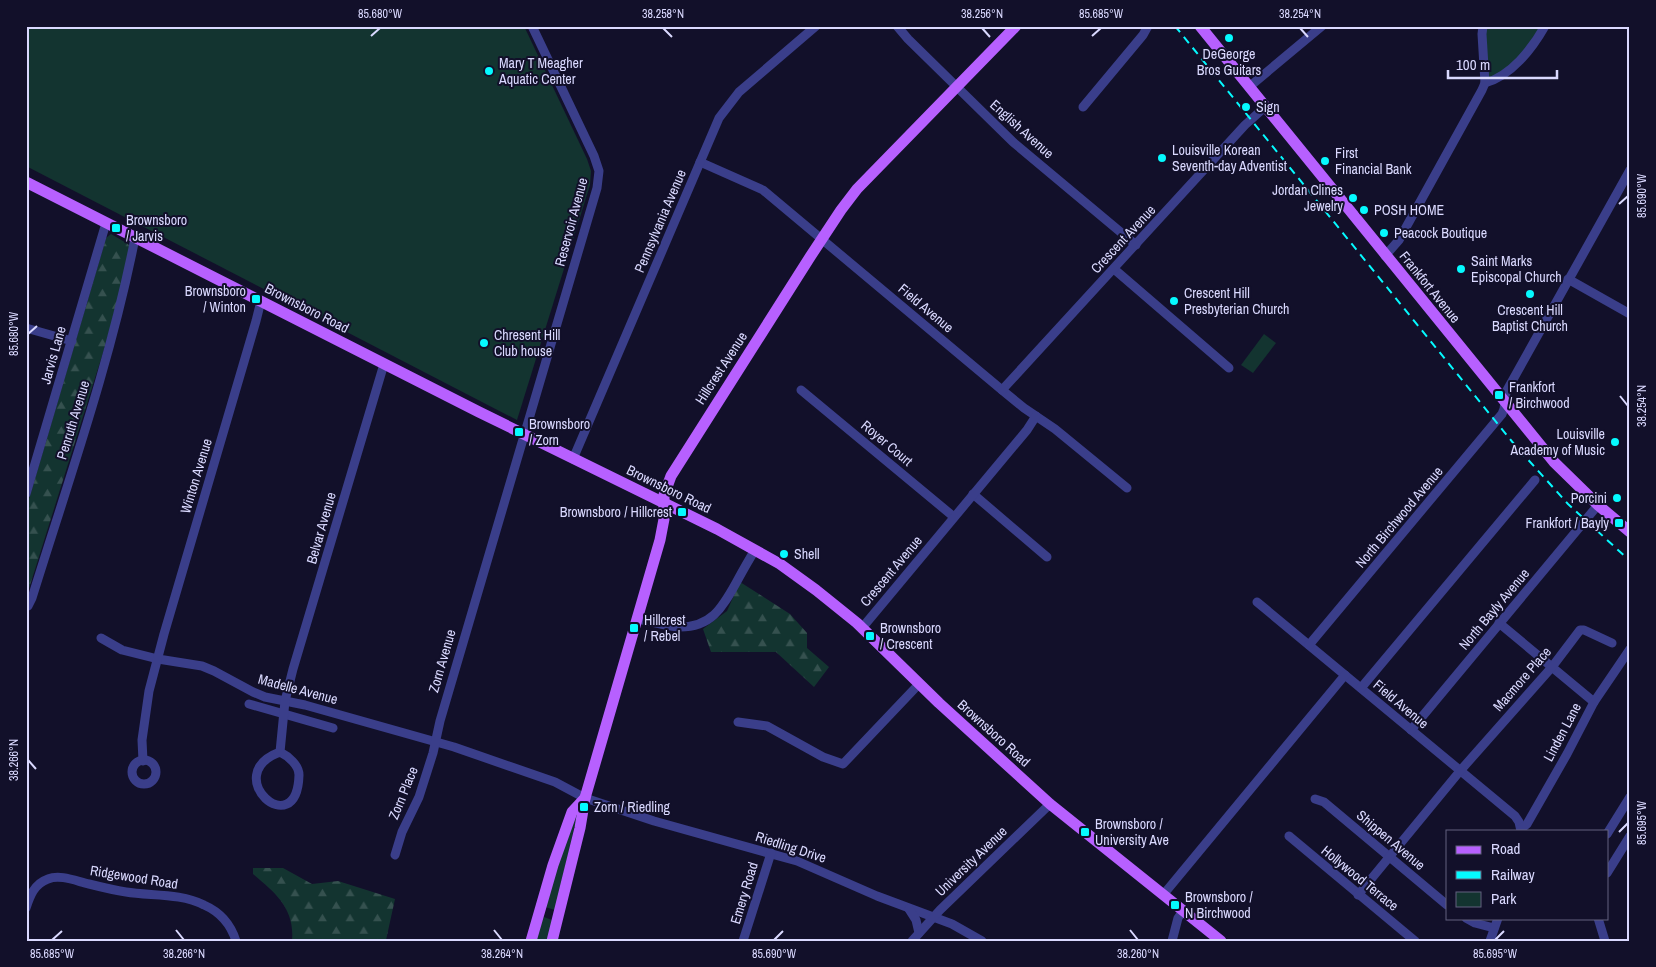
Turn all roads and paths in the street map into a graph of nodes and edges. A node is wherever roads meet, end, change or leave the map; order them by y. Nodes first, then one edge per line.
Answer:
1 (532, 26) edge
2 (816, 26) edge
3 (897, 26) edge
4 (1016, 26) edge
5 (1148, 26) edge
6 (1200, 26) edge
7 (1322, 26) edge
8 (1483, 26) edge
9 (1545, 26) edge
10 (1485, 83) junction
11 (956, 86) junction
12 (1249, 87) junction
13 (1083, 107) dead end
14 (1265, 107) junction
15 (700, 162) junction
16 (1630, 170) edge
17 (26, 182) edge
18 (106, 223) junction
19 (136, 238) junction
20 (822, 240) junction
21 (1136, 244) junction
22 (1385, 256) junction
23 (1114, 269) junction
24 (1568, 279) junction
25 (261, 301) junction
26 (1630, 314) edge
27 (26, 328) edge
28 (72, 341) junction
29 (384, 364) junction
30 (1229, 368) dead end
31 (802, 390) dead end
32 (1002, 390) junction
33 (1505, 403) junction
34 (1036, 416) junction
35 (524, 434) junction
36 (573, 459) junction
37 (1535, 480) dead end
38 (1127, 488) dead end
39 (26, 494) edge
40 (973, 494) junction
41 (664, 503) junction
42 (1598, 505) junction
43 (954, 517) junction
44 (1630, 532) edge
45 (755, 550) junction
46 (1047, 557) dead end
47 (1257, 602) dead end
48 (28, 606) dead end
49 (637, 619) junction
50 (1500, 623) junction
51 (862, 628) junction
52 (101, 638) dead end
53 (1612, 643) dead end
54 (1309, 645) junction
55 (1630, 649) edge
56 (158, 659) junction
57 (1552, 667) junction
58 (1345, 676) junction
59 (919, 684) junction
60 (1361, 688) junction
61 (285, 701) junction
62 (1594, 702) junction
63 (249, 704) dead end
64 (284, 714) junction
65 (738, 722) dead end
66 (333, 728) dead end
67 (1411, 730) junction
68 (435, 741) junction
69 (280, 752) junction
70 (143, 761) dead end
71 (1460, 771) junction
72 (1630, 797) edge
73 (585, 798) junction
74 (1315, 799) dead end
75 (1050, 804) junction
76 (1521, 830) edge
77 (1608, 832) edge
78 (1288, 836) dead end
79 (1630, 836) edge
80 (770, 853) junction
81 (394, 854) dead end
82 (1390, 856) junction
83 (1608, 871) edge
84 (1163, 895) junction
85 (1358, 895) junction
86 (1446, 904) edge
87 (26, 908) edge
88 (909, 908) junction
89 (1182, 911) junction
90 (932, 918) junction
91 (1471, 920) edge
92 (1497, 920) edge
93 (1599, 920) edge
94 (1494, 928) junction
95 (919, 933) junction
96 (236, 941) edge
97 (531, 941) edge
98 (552, 941) edge
99 (743, 941) edge
100 (912, 941) edge
101 (982, 941) edge
102 (1172, 941) edge
103 (1221, 941) edge
104 (1415, 941) edge
105 (1490, 941) edge
106 (1606, 941) edge

1 - 35 street, Reservoir Avenue
2 - 15 street, Pennsylvania Avenue
3 - 11 street, English Avenue
4 - 11 main road, Hillcrest Avenue
5 - 13 street
6 - 12 main road, Frankfort Avenue
7 - 12 street
8 - 10 street
9 - 10 street
10 - 22 street
11 - 20 main road, Hillcrest Avenue
11 - 21 street, English Avenue
12 - 14 main road, Frankfort Avenue
14 - 21 street, Crescent Avenue
14 - 22 main road, Frankfort Avenue
15 - 20 street, Field Avenue
15 - 36 street, Pennsylvania Avenue
16 - 24 street, North Birchwood Avenue
17 - 18 main road, Brownsboro Road
18 - 19 main road, Brownsboro Road
18 - 28 street, Jarvis Lane
19 - 25 main road, Brownsboro Road
19 - 48 street, Penruth Avenue
20 - 32 street, Field Avenue
20 - 41 main road, Hillcrest Avenue
21 - 23 street, Crescent Avenue
22 - 33 main road, Frankfort Avenue
23 - 30 street
23 - 32 street, Crescent Avenue
24 - 26 street
24 - 33 street, North Birchwood Avenue
25 - 29 main road, Brownsboro Road
25 - 56 street, Winton Avenue
27 - 28 street
28 - 39 street, Jarvis Lane
29 - 35 main road, Brownsboro Road
29 - 61 street, Belvar Avenue
31 - 43 street, Royer Court
32 - 34 street, Field Avenue
33 - 42 main road, Frankfort Avenue
33 - 54 street, North Birchwood Avenue
34 - 38 street, Field Avenue
34 - 40 street, Crescent Avenue
35 - 36 main road, Brownsboro Road
35 - 68 street, Zorn Avenue
36 - 41 main road, Brownsboro Road
37 - 60 street
40 - 43 street, Crescent Avenue
40 - 46 street
41 - 45 main road, Brownsboro Road
41 - 49 main road, Hillcrest Avenue
42 - 44 main road, Frankfort Avenue
42 - 50 street, North Bayly Avenue
43 - 51 street, Crescent Avenue
45 - 49 street
45 - 51 main road, Brownsboro Road
47 - 54 street, Field Avenue
49 - 73 main road, Hillcrest Avenue
50 - 57 street
50 - 67 street, North Bayly Avenue
51 - 59 main road, Brownsboro Road
52 - 56 street, Madelle Avenue
53 - 57 street, Macmore Place
54 - 58 street, Field Avenue
55 - 62 street, Linden Lane
56 - 61 street, Madelle Avenue
56 - 70 street, Winton Avenue
57 - 62 street
57 - 71 street, Macmore Place
58 - 60 street, Field Avenue
58 - 84 street
59 - 65 street
59 - 75 main road, Brownsboro Road
60 - 67 street, Field Avenue
61 - 64 street, Belvar Avenue
61 - 68 street, Madelle Avenue
62 - 76 street, Linden Lane
63 - 64 street
64 - 66 street
64 - 69 street, Belvar Avenue
67 - 71 street, Field Avenue
68 - 73 street
68 - 81 street, Zorn Place
69 - 69 street
71 - 76 street, Field Avenue
71 - 82 street
72 - 77 street
73 - 80 street, Riedling Drive
73 - 97 main road
73 - 98 main road
74 - 82 street, Shippen Avenue
75 - 84 main road, Brownsboro Road
75 - 90 street, University Avenue
78 - 85 street, Hollywood Terrace
79 - 83 street
80 - 88 street, Riedling Drive
80 - 99 street, Emery Road
82 - 85 street
82 - 86 street, Shippen Avenue
84 - 89 main road, Brownsboro Road
85 - 104 street, Hollywood Terrace
87 - 96 street, Ridgewood Road
88 - 90 street, Riedling Drive
88 - 95 street
89 - 102 street
89 - 103 main road, Brownsboro Road
90 - 95 street, University Avenue
90 - 101 street, Riedling Drive
91 - 94 street
92 - 94 street
93 - 106 street
94 - 105 street
95 - 100 street, University Avenue

